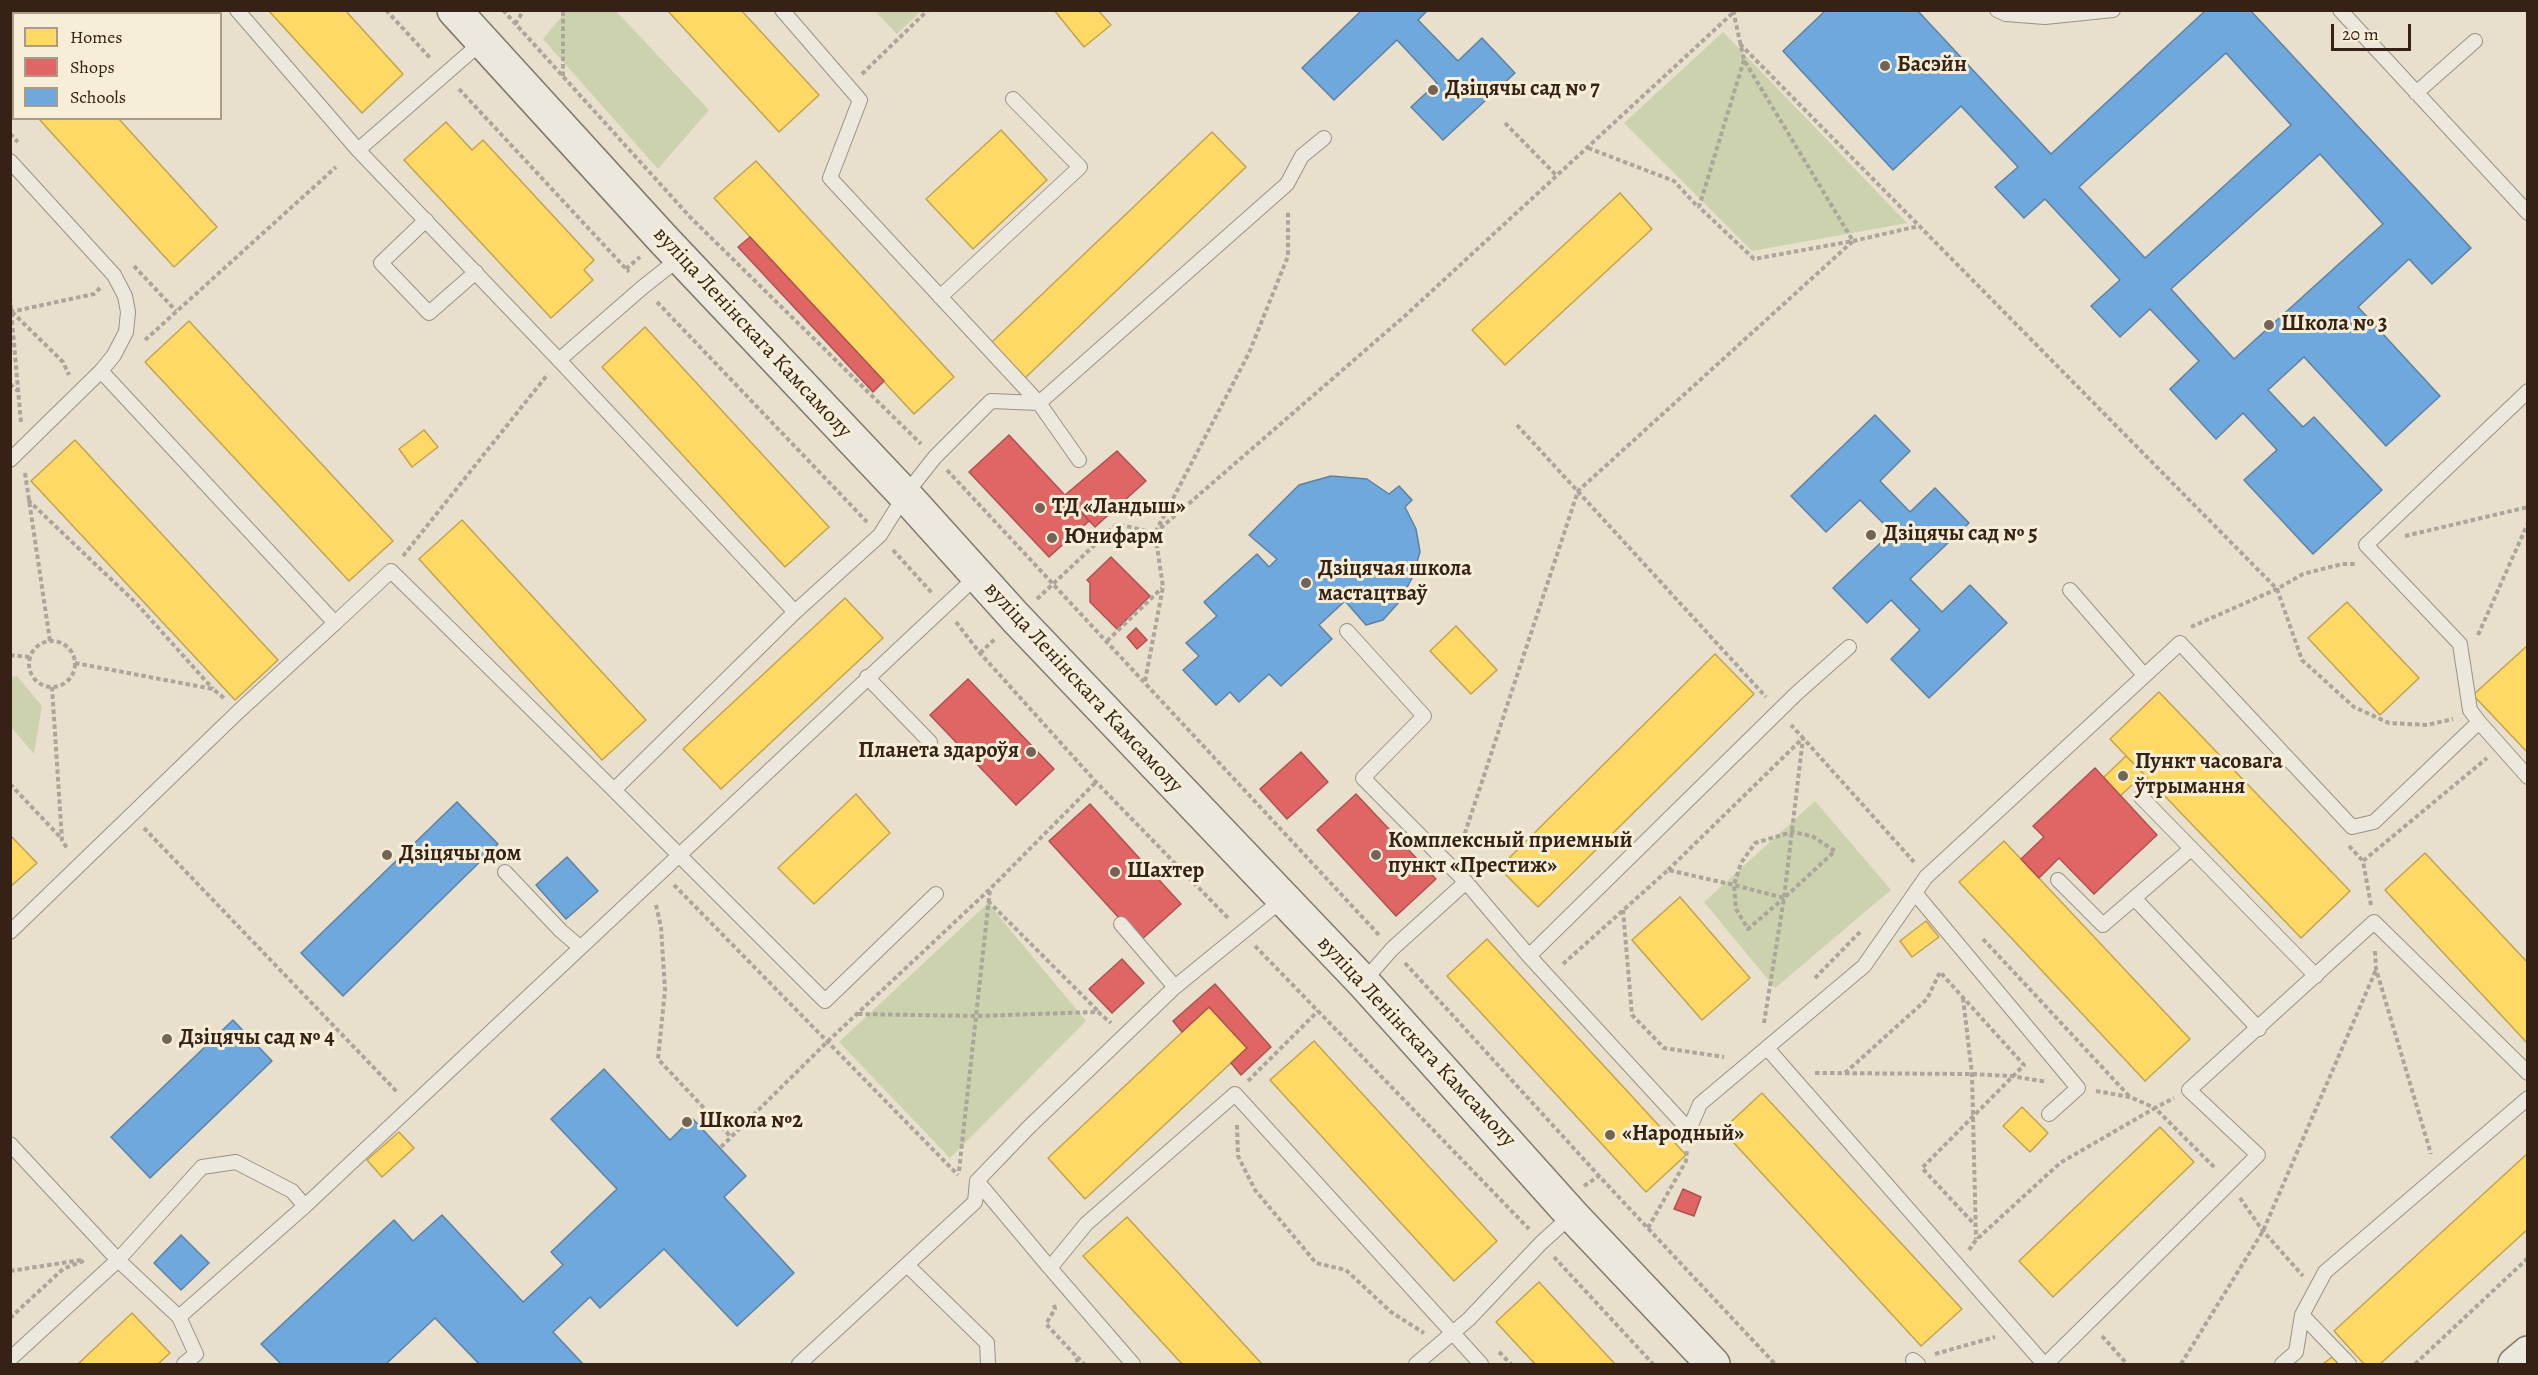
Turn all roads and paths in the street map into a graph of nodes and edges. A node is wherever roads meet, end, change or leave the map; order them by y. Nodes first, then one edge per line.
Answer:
1 (237, 10) edge
2 (386, 10) edge
3 (454, 10) edge
4 (503, 10) edge
5 (524, 10) edge
6 (563, 10) edge
7 (782, 10) edge
8 (928, 10) edge
9 (1996, 10) edge
10 (2113, 10) edge
11 (2340, 10) edge
12 (1733, 11) edge
13 (515, 24) junction
14 (2475, 40) dead end
15 (483, 41) junction
16 (1740, 43) junction
17 (1744, 60) junction
18 (446, 75) junction
19 (563, 77) junction
20 (849, 87) junction
21 (2416, 93) junction
22 (1013, 99) dead end
23 (1506, 123) dead end
24 (1324, 138) dead end
25 (1588, 148) junction
26 (358, 150) junction
27 (10, 161) edge
28 (336, 167) dead end
29 (1557, 176) junction
30 (1287, 184) junction
31 (1699, 207) junction
32 (2528, 213) edge
33 (426, 220) junction
34 (1920, 226) junction
35 (1853, 241) junction
36 (681, 257) junction
37 (476, 272) junction
38 (114, 275) junction
39 (643, 287) junction
40 (940, 297) junction
41 (10, 298) edge
42 (11, 312) edge
43 (137, 347) dead end
44 (559, 360) junction
45 (101, 371) junction
46 (67, 381) dead end
47 (10, 384) edge
48 (18, 391) junction
49 (2528, 391) edge
50 (1039, 403) junction
51 (29, 424) dead end
52 (1517, 425) dead end
53 (22, 449) junction
54 (935, 457) junction
55 (10, 460) edge
56 (1079, 460) dead end
57 (1578, 491) junction
58 (905, 495) junction
59 (28, 500) junction
60 (2528, 507) edge
61 (2528, 524) edge
62 (1155, 533) junction
63 (880, 535) junction
64 (2366, 545) junction
65 (2364, 564) dead end
66 (391, 571) junction
67 (977, 576) junction
68 (1053, 583) junction
69 (1162, 587) junction
70 (2277, 589) junction
71 (2070, 590) dead end
72 (944, 607) junction
73 (795, 612) junction
74 (335, 623) junction
75 (2185, 630) dead end
76 (1347, 631) dead end
77 (50, 641) junction
78 (1107, 641) junction
79 (1849, 647) dead end
80 (10, 655) edge
81 (30, 657) junction
82 (75, 663) junction
83 (2464, 669) junction
84 (2144, 675) junction
85 (867, 677) junction
86 (1145, 682) junction
87 (52, 687) junction
88 (213, 688) junction
89 (239, 711) junction
90 (1779, 711) junction
91 (2454, 719) dead end
92 (2479, 722) junction
93 (1803, 738) junction
94 (930, 742) dead end
95 (2500, 747) junction
96 (2528, 777) edge
97 (1096, 782) junction
98 (10, 784) edge
99 (614, 790) junction
100 (2141, 797) dead end
101 (131, 815) junction
102 (1792, 832) junction
103 (62, 840) junction
104 (2347, 844) dead end
105 (2191, 849) junction
106 (678, 855) junction
107 (2363, 861) junction
108 (78, 866) junction
109 (1453, 869) junction
110 (1668, 870) junction
111 (505, 872) dead end
112 (656, 876) junction
113 (1926, 877) junction
114 (2058, 880) dead end
115 (1466, 882) junction
116 (1734, 885) junction
117 (990, 889) junction
118 (1915, 893) junction
119 (936, 894) dead end
120 (1784, 898) junction
121 (1283, 899) junction
122 (2135, 899) junction
123 (988, 901) junction
124 (1623, 910) junction
125 (2374, 922) junction
126 (1121, 924) dead end
127 (1868, 925) dead end
128 (10, 932) edge
129 (1242, 933) junction
130 (1978, 934) dead end
131 (580, 947) junction
132 (1392, 949) junction
133 (1528, 956) junction
134 (2376, 969) junction
135 (2316, 976) junction
136 (1549, 977) junction
137 (1812, 981) dead end
138 (1363, 982) junction
139 (1175, 987) junction
140 (1962, 997) junction
141 (1098, 1012) junction
142 (858, 1014) junction
143 (977, 1016) junction
144 (1771, 1022) dead end
145 (2259, 1029) junction
146 (1125, 1035) junction
147 (828, 1041) junction
148 (1767, 1048) junction
149 (1727, 1057) dead end
150 (1788, 1072) junction
151 (2528, 1072) edge
152 (1845, 1073) junction
153 (1972, 1074) junction
154 (2012, 1076) junction
155 (2078, 1088) junction
156 (2189, 1090) junction
157 (2130, 1097) junction
158 (2528, 1098) edge
159 (411, 1106) junction
160 (2155, 1108) junction
161 (2049, 1114) dead end
162 (1973, 1116) junction
163 (1689, 1130) junction
164 (731, 1137) junction
165 (10, 1144) edge
166 (721, 1147) dead end
167 (2438, 1175) junction
168 (958, 1176) junction
169 (977, 1181) junction
170 (2230, 1184) junction
171 (975, 1202) junction
172 (305, 1206) junction
173 (1572, 1215) junction
174 (1976, 1227) junction
175 (1648, 1228) junction
176 (2263, 1231) junction
177 (1541, 1243) junction
178 (2528, 1258) edge
179 (118, 1260) junction
180 (907, 1266) junction
181 (1050, 1268) junction
182 (10, 1271) edge
183 (2315, 1290) junction
184 (2302, 1315) junction
185 (179, 1317) junction
186 (10, 1318) edge
187 (2090, 1322) junction
188 (2015, 1332) junction
189 (1451, 1333) junction
190 (2528, 1353) edge
191 (1076, 1356) dead end
192 (10, 1359) edge
193 (1508, 1361) dead end
194 (1916, 1362) edge
195 (184, 1365) edge
196 (799, 1365) edge
197 (988, 1365) edge
198 (1084, 1365) edge
199 (1133, 1365) edge
200 (1416, 1365) edge
201 (1481, 1365) edge
202 (1503, 1365) edge
203 (1653, 1365) edge
204 (1713, 1365) edge
205 (1775, 1365) edge
206 (2045, 1365) edge
207 (2127, 1365) edge
208 (2181, 1365) edge
209 (2282, 1365) edge
210 (2349, 1365) edge
211 (2415, 1365) edge
212 (2515, 1365) edge

1 - 26 lane
2 - 18 path
3 - 15 main road, вуліца Ленінскага Камсамолу
4 - 13 path
5 - 13 path
6 - 19 path
7 - 20 lane
8 - 20 path
9 - 10 lane
11 - 21 lane
12 - 16 path
12 - 25 path
13 - 19 path
14 - 21 lane
15 - 18 lane
15 - 36 main road, вуліца Ленінскага Камсамолу
16 - 17 path
16 - 34 path
17 - 31 path
17 - 35 path
18 - 26 lane
18 - 39 path
19 - 54 path
20 - 40 lane
21 - 32 lane
22 - 40 lane
23 - 29 path
24 - 30 lane
25 - 29 path
25 - 31 path
26 - 33 lane
27 - 38 lane
28 - 43 path
29 - 62 path
30 - 50 lane
30 - 62 path
31 - 35 path
33 - 37 lane
33 - 37 lane
34 - 35 path
34 - 70 path
35 - 57 path
36 - 39 lane
36 - 58 main road, вуліца Ленінскага Камсамолу
37 - 44 lane
38 - 42 path
38 - 45 lane
39 - 44 lane
39 - 63 path
40 - 50 lane
41 - 42 path
42 - 46 path
42 - 48 path
44 - 66 path
44 - 73 lane
45 - 53 lane
45 - 74 lane
47 - 48 path
48 - 51 path
49 - 64 lane
50 - 54 lane
50 - 56 lane
52 - 57 path
53 - 55 lane
53 - 59 path
54 - 58 lane
54 - 68 path
57 - 90 path
57 - 109 path
58 - 63 lane
58 - 67 main road, вуліца Ленінскага Камсамолу
59 - 77 path
59 - 88 path
60 - 64 path
61 - 83 path
62 - 68 path
62 - 69 path
63 - 72 path
63 - 73 lane
64 - 83 lane
65 - 70 path
66 - 74 lane
66 - 99 lane
67 - 72 lane
67 - 121 main road, вуліца Ленінскага Камсамолу
68 - 78 path
69 - 78 path
69 - 86 path
70 - 75 path
70 - 91 path
71 - 84 lane
72 - 85 lane
72 - 97 path
73 - 99 lane
74 - 89 lane
76 - 109 lane
77 - 81 path
77 - 82 path
78 - 86 path
79 - 90 lane
80 - 81 path
81 - 87 path
82 - 87 path
82 - 88 path
83 - 92 lane
84 - 92 lane
84 - 113 lane
85 - 94 lane
85 - 106 lane
86 - 132 path
87 - 103 path
88 - 89 path
89 - 101 lane
90 - 93 path
90 - 133 lane
92 - 95 lane
93 - 102 path
93 - 110 path
93 - 113 path
95 - 96 lane
95 - 107 path
97 - 117 path
97 - 129 path
98 - 103 path
99 - 106 lane
100 - 105 lane
101 - 108 lane
101 - 159 path
102 - 116 path
102 - 120 path
102 - 120 path
103 - 108 path
104 - 107 path
105 - 122 lane
105 - 135 lane
106 - 112 lane
106 - 119 lane
107 - 125 path
108 - 128 lane
109 - 115 lane
110 - 116 path
110 - 124 path
111 - 131 lane
112 - 131 lane
112 - 147 path
112 - 164 path
113 - 118 lane
114 - 122 lane
115 - 132 lane
115 - 133 lane
116 - 120 path
116 - 120 path
117 - 123 path
117 - 142 path
118 - 148 lane
118 - 155 lane
120 - 144 path
121 - 129 lane
121 - 138 main road, вуліца Ленінскага Камсамолу
122 - 145 lane
123 - 141 path
123 - 143 path
124 - 136 path
124 - 149 path
125 - 134 path
125 - 135 lane
125 - 151 lane
126 - 139 lane
127 - 137 path
129 - 139 lane
129 - 177 path
130 - 157 path
131 - 159 lane
132 - 138 lane
132 - 175 path
133 - 136 lane
134 - 167 path
134 - 176 path
135 - 145 lane
136 - 163 lane
138 - 173 main road, вуліца Ленінскага Камсамолу
139 - 146 lane
140 - 152 path
140 - 153 path
140 - 154 path
141 - 143 path
141 - 146 path
142 - 143 path
142 - 147 path
143 - 168 path
145 - 156 lane
146 - 169 lane
147 - 164 path
147 - 168 path
148 - 150 lane
148 - 163 lane
150 - 152 path
150 - 188 lane
152 - 153 path
153 - 154 path
153 - 162 path
154 - 155 path
154 - 162 path
155 - 157 path
155 - 161 lane
156 - 160 path
156 - 170 lane
157 - 160 path
158 - 167 lane
159 - 172 lane
160 - 170 path
160 - 174 path
162 - 174 path
162 - 174 path
163 - 175 path
164 - 166 path
165 - 179 lane
167 - 183 lane
168 - 171 path
169 - 171 lane
169 - 181 lane
170 - 176 path
170 - 187 lane
171 - 180 lane
172 - 179 lane
172 - 185 lane
173 - 177 lane
173 - 204 main road, вуліца Ленінскага Камсамолу
175 - 205 path
176 - 183 path
176 - 208 path
177 - 189 lane
177 - 203 path
178 - 211 path
179 - 185 lane
179 - 192 lane
180 - 196 lane
180 - 197 lane
181 - 189 lane
181 - 199 lane
182 - 186 path
183 - 184 lane
184 - 209 lane
184 - 210 lane
185 - 195 lane
187 - 206 lane
187 - 207 path
188 - 194 path
188 - 206 lane
189 - 200 lane
189 - 201 lane
190 - 212 main road
191 - 198 path
193 - 202 path

